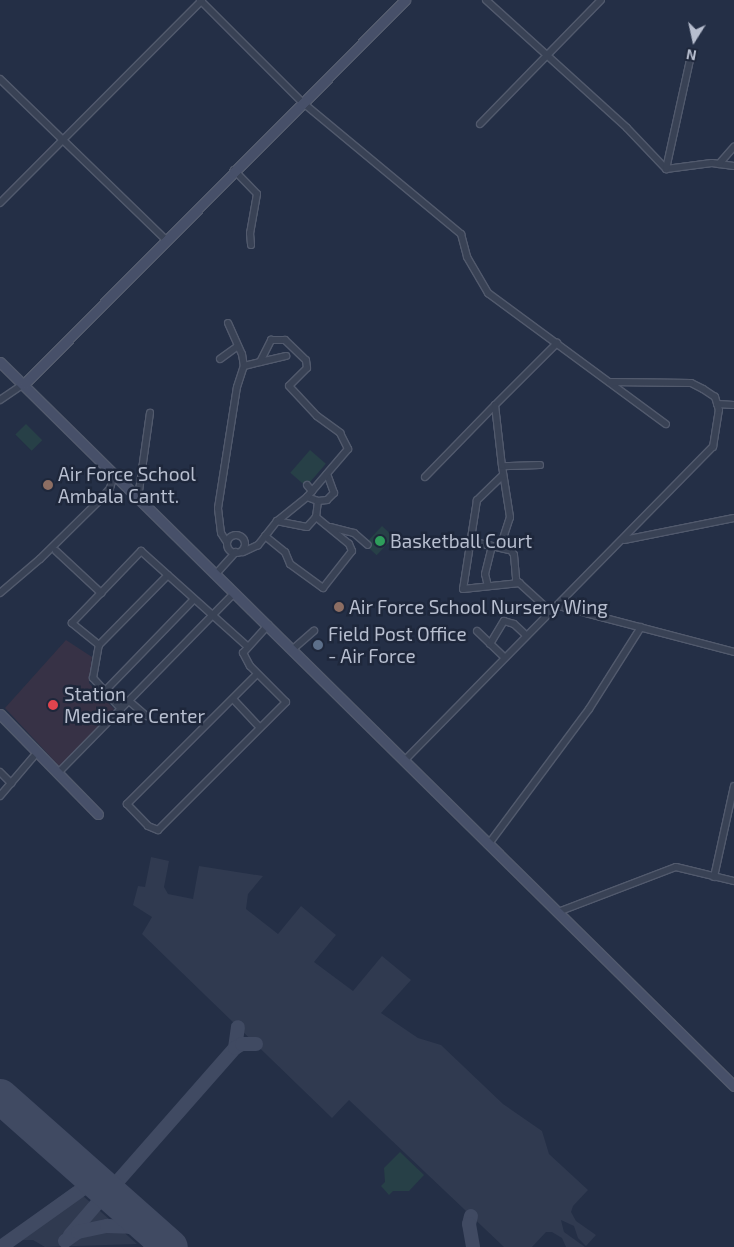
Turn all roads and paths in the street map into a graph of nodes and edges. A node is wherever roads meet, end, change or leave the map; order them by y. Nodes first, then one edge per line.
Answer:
1 (200, 0) edge
2 (405, 0) edge
3 (486, 0) edge
4 (601, 0) edge
5 (546, 56) junction
6 (690, 60) dead end
7 (0, 79) edge
8 (302, 102) junction
9 (480, 124) dead end
10 (62, 140) junction
11 (734, 147) edge
12 (719, 164) junction
13 (734, 166) edge
14 (666, 169) junction
15 (234, 170) junction
16 (0, 202) edge
17 (165, 239) junction
18 (251, 244) dead end
19 (228, 323) dead end
20 (557, 343) junction
21 (238, 346) junction
22 (286, 356) dead end
23 (220, 359) dead end
24 (0, 362) edge
25 (260, 362) junction
26 (244, 366) junction
27 (609, 382) junction
28 (24, 384) junction
29 (0, 400) edge
30 (718, 404) junction
31 (734, 405) edge
32 (495, 406) junction
33 (150, 413) dead end
34 (666, 424) dead end
35 (540, 465) dead end
36 (502, 466) junction
37 (327, 474) junction
38 (114, 476) junction
39 (502, 476) junction
40 (426, 477) dead end
41 (307, 485) dead end
42 (312, 491) junction
43 (307, 497) junction
44 (138, 498) junction
45 (318, 501) junction
46 (734, 518) edge
47 (315, 519) junction
48 (277, 521) junction
49 (326, 525) junction
50 (349, 531) junction
51 (265, 536) junction
52 (226, 541) junction
53 (470, 541) junction
54 (622, 541) junction
55 (346, 542) junction
56 (368, 545) dead end
57 (492, 546) junction
58 (509, 550) junction
59 (56, 551) dead end
60 (236, 552) junction
61 (243, 552) junction
62 (168, 575) junction
63 (215, 575) junction
64 (520, 583) junction
65 (488, 586) junction
66 (0, 592) edge
67 (101, 593) junction
68 (234, 593) junction
69 (194, 599) junction
70 (559, 606) junction
71 (550, 611) junction
72 (212, 615) junction
73 (268, 625) junction
74 (641, 627) junction
75 (314, 631) dead end
76 (476, 631) dead end
77 (526, 635) junction
78 (490, 644) junction
79 (99, 645) junction
80 (248, 646) junction
81 (293, 649) junction
82 (734, 652) edge
83 (504, 657) junction
84 (258, 674) junction
85 (105, 691) junction
86 (234, 700) junction
87 (129, 701) junction
88 (122, 709) junction
89 (0, 714) edge
90 (146, 716) dead end
91 (0, 722) edge
92 (259, 726) junction
93 (34, 756) junction
94 (404, 761) junction
95 (0, 772) edge
96 (59, 772) junction
97 (11, 783) junction
98 (734, 788) edge
99 (0, 796) edge
100 (488, 845) junction
101 (714, 877) junction
102 (734, 881) edge
103 (558, 912) junction
104 (734, 1086) edge

1 - 8 street
1 - 10 street
2 - 8 street
3 - 5 street
4 - 5 street
5 - 9 street
5 - 14 street
6 - 14 street
7 - 10 street
8 - 15 street
8 - 20 street
10 - 16 street
10 - 17 street
11 - 12 street
12 - 13 street
12 - 14 street
15 - 17 street
15 - 18 street
17 - 28 street
19 - 21 street
20 - 27 street
20 - 32 street
21 - 23 street
21 - 26 street
22 - 25 street
24 - 28 street
25 - 26 street
25 - 37 street
26 - 52 street
27 - 30 street
27 - 34 street
28 - 29 street
28 - 38 street
30 - 31 street
30 - 54 street
32 - 36 street
32 - 40 street
33 - 44 street
35 - 36 street
36 - 39 street
37 - 42 street
37 - 45 street
38 - 44 street
38 - 66 street
39 - 53 street
39 - 58 street
41 - 42 street
42 - 43 street
43 - 45 street
43 - 48 street
44 - 63 street
45 - 47 street
46 - 54 street
47 - 48 street
47 - 49 street
48 - 51 street
49 - 50 street
49 - 55 street
50 - 55 street
50 - 56 street
51 - 55 street
51 - 61 street
52 - 60 street
52 - 61 street
53 - 57 street
53 - 65 street
54 - 70 street
57 - 58 street
57 - 65 street
58 - 64 street
59 - 67 street
60 - 61 street
60 - 63 street
62 - 67 street
62 - 69 street
62 - 79 street
63 - 68 street
64 - 65 street
64 - 71 street
67 - 79 street
68 - 72 street
68 - 73 street
69 - 72 street
69 - 85 street
70 - 71 street
70 - 74 street
71 - 77 street
72 - 80 street
72 - 87 street
73 - 80 street
73 - 81 street
74 - 82 street
74 - 100 street
75 - 81 street
76 - 78 street
77 - 78 street
77 - 83 street
78 - 83 street
79 - 85 street
80 - 84 street
81 - 94 street
83 - 94 street
84 - 86 street
84 - 92 street
85 - 88 street
86 - 92 street
86 - 92 street
87 - 88 street
87 - 90 street
88 - 96 street
89 - 96 street
91 - 93 street
93 - 96 street
93 - 97 street
94 - 100 street
95 - 97 street
97 - 99 street
98 - 101 street
100 - 103 street
101 - 102 street
101 - 103 street
103 - 104 street

